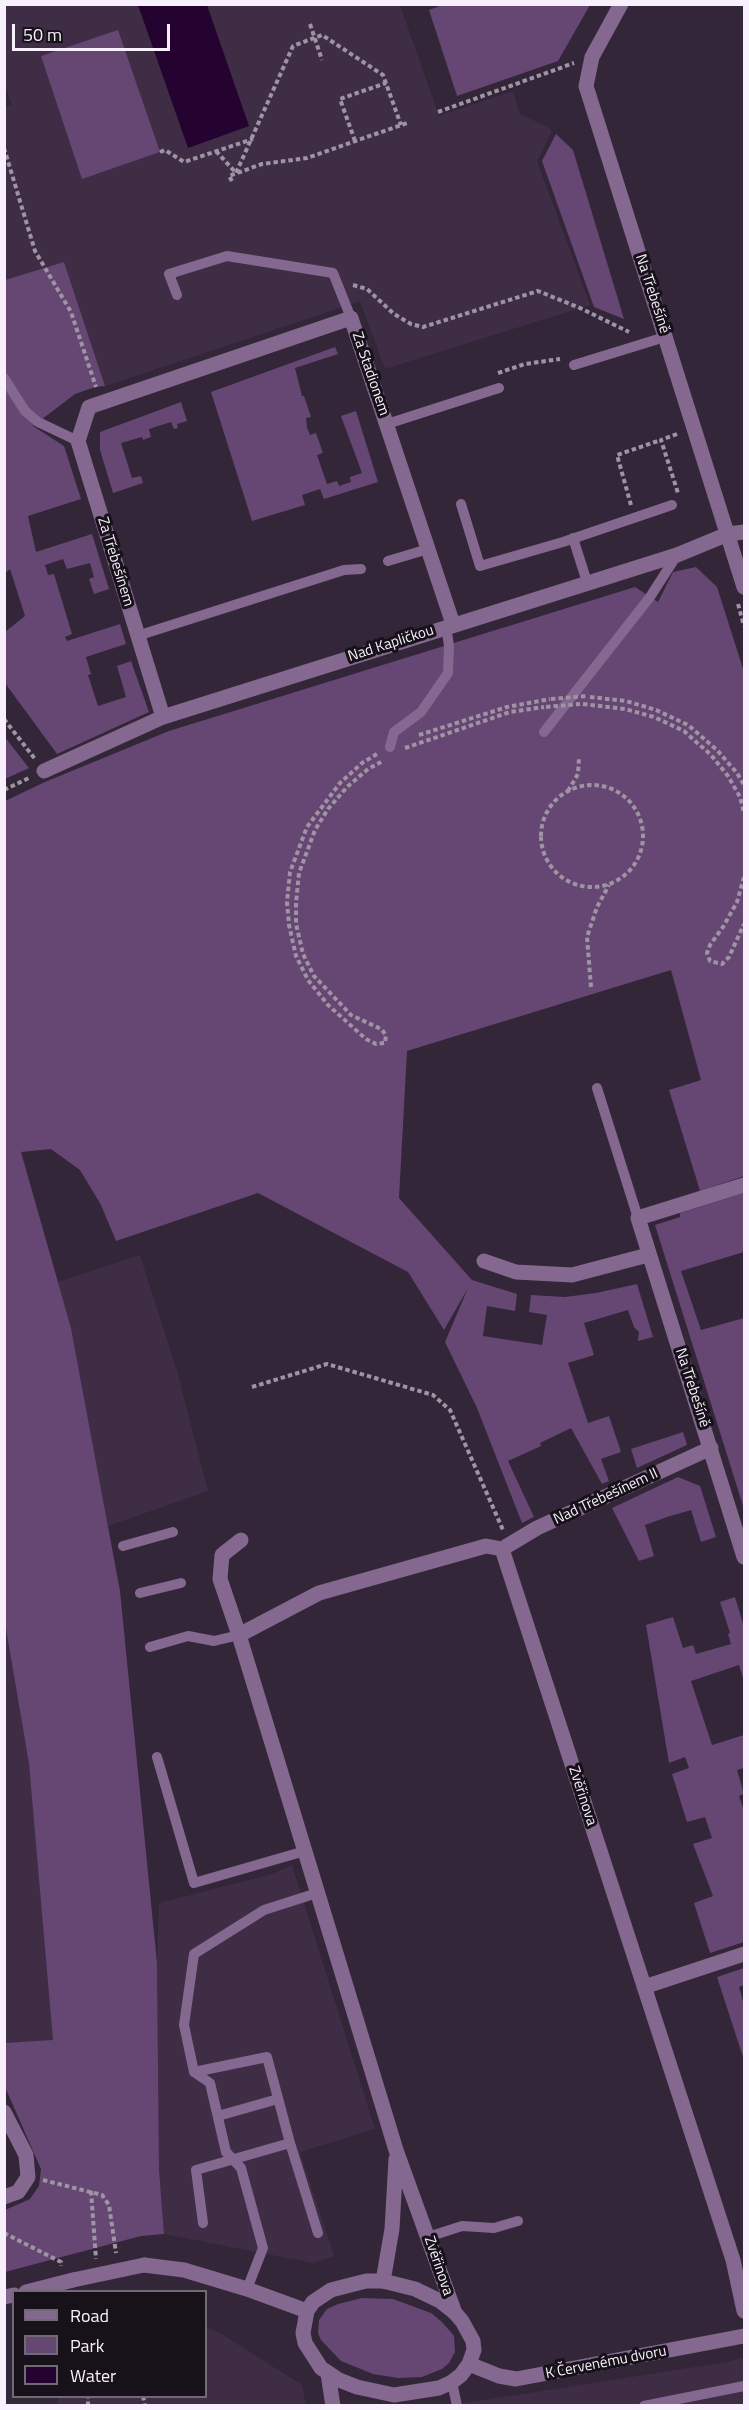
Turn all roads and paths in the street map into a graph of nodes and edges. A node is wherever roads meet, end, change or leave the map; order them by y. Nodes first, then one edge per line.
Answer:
1 (621, 4) edge
2 (310, 24) dead end
3 (315, 38) junction
4 (592, 57) junction
5 (322, 60) dead end
6 (386, 83) junction
7 (438, 112) dead end
8 (407, 123) dead end
9 (401, 125) junction
10 (252, 139) junction
11 (355, 141) junction
12 (4, 148) edge
13 (160, 152) dead end
14 (216, 152) junction
15 (236, 173) junction
16 (231, 181) dead end
17 (339, 289) junction
18 (177, 295) dead end
19 (351, 318) junction
20 (665, 337) junction
21 (649, 342) junction
22 (578, 364) joint
23 (496, 374) dead end
24 (4, 378) edge
25 (499, 388) dead end
26 (95, 405) junction
27 (387, 424) junction
28 (674, 424) dead end
29 (661, 440) junction
30 (78, 441) junction
31 (461, 504) dead end
32 (672, 505) joint
33 (635, 518) junction
34 (744, 532) edge
35 (728, 534) junction
36 (573, 538) junction
37 (428, 549) junction
38 (677, 555) junction
39 (388, 561) dead end
40 (361, 569) dead end
41 (587, 582) junction
42 (739, 590) edge
43 (449, 625) junction
44 (744, 626) edge
45 (137, 636) junction
46 (163, 717) junction
47 (4, 719) edge
48 (544, 732) dead end
49 (393, 750) junction
50 (579, 757) dead end
51 (387, 758) dead end
52 (44, 771) junction
53 (744, 785) edge
54 (4, 790) edge
55 (568, 791) junction
56 (744, 813) edge
57 (744, 878) edge
58 (609, 884) junction
59 (744, 924) edge
60 (591, 987) dead end
61 (597, 1088) dead end
62 (744, 1185) edge
63 (638, 1218) junction
64 (648, 1256) junction
65 (484, 1261) dead end
66 (252, 1387) dead end
67 (711, 1448) junction
68 (173, 1532) dead end
69 (241, 1540) dead end
70 (123, 1546) dead end
71 (506, 1547) junction
72 (744, 1557) edge
73 (181, 1583) dead end
74 (140, 1593) dead end
75 (239, 1635) junction
76 (150, 1647) dead end
77 (157, 1757) dead end
78 (304, 1851) junction
79 (317, 1893) junction
80 (744, 1954) edge
81 (644, 1987) junction
82 (194, 2072) junction
83 (278, 2099) junction
84 (4, 2112) edge
85 (218, 2116) junction
86 (290, 2143) junction
87 (396, 2150) junction
88 (233, 2160) junction
89 (28, 2177) junction
90 (90, 2191) junction
91 (4, 2197) edge
92 (518, 2221) dead end
93 (203, 2223) dead end
94 (4, 2233) edge
95 (318, 2233) dead end
96 (428, 2237) junction
97 (117, 2259) dead end
98 (96, 2262) dead end
99 (67, 2281) junction
100 (383, 2281) junction
101 (247, 2289) junction
102 (34, 2290) edge
103 (307, 2311) junction
104 (744, 2311) edge
105 (455, 2313) junction
106 (744, 2336) edge
107 (469, 2364) junction
108 (328, 2374) junction
109 (452, 2382) junction
110 (744, 2386) edge
111 (383, 2393) junction
112 (333, 2406) edge
113 (369, 2406) edge
114 (457, 2406) edge
115 (645, 2406) edge

1 - 4 street, Na Třebešíně
2 - 3 path
3 - 5 path
3 - 6 path
3 - 10 path
4 - 7 path
4 - 20 street, Na Třebešíně
6 - 9 path
6 - 11 path
8 - 9 path
9 - 11 path
10 - 14 path
10 - 15 path
11 - 15 path
12 - 26 path
13 - 14 path
14 - 15 path
15 - 16 path
17 - 18 lane
17 - 19 lane
17 - 21 path
19 - 26 street, Za Stadionem
19 - 27 street, Za Stadionem
20 - 21 lane
20 - 35 street, Na Třebešíně
21 - 22 lane
22 - 23 path
24 - 30 lane
25 - 27 lane
26 - 30 street
27 - 37 street, Za Stadionem
28 - 29 path
29 - 32 path
29 - 33 path
30 - 45 street, Za Třebešínem
31 - 36 lane
32 - 33 lane
33 - 36 lane
34 - 35 street, Nad Kapličkou
35 - 38 street, Nad Kapličkou
35 - 42 street, Na Třebešíně
36 - 41 lane
37 - 39 lane
37 - 43 street, Za Stadionem
38 - 41 street, Nad Kapličkou
38 - 48 lane
40 - 45 lane
41 - 43 street, Nad Kapličkou
42 - 44 path
43 - 46 street, Nad Kapličkou
43 - 49 lane
45 - 46 street, Za Třebešínem
46 - 52 street, Nad Kapličkou
47 - 52 path
49 - 51 path
49 - 53 path, bridge
49 - 56 path, bridge
50 - 55 path
52 - 54 path
55 - 58 path
55 - 58 path
57 - 59 path
58 - 60 path
61 - 63 lane
62 - 63 street
63 - 64 street, Na Třebešíně
64 - 65 street
64 - 67 street, Na Třebešíně
66 - 71 path
67 - 71 street, Nad Třebešínem II
67 - 72 street, Na Třebešíně
68 - 70 lane
69 - 75 street, Zvěřinova
71 - 75 street
71 - 81 street, Zvěřinova
73 - 74 lane
75 - 76 lane
75 - 78 street, Zvěřinova
77 - 78 lane
78 - 79 street, Zvěřinova
79 - 82 lane
79 - 87 street, Zvěřinova
80 - 81 street
81 - 104 street, Zvěřinova
82 - 83 lane
82 - 85 lane
83 - 85 lane
83 - 86 lane
84 - 89 street
85 - 88 lane
86 - 88 lane
86 - 95 lane
87 - 96 street, Zvěřinova
87 - 100 street
88 - 93 lane
88 - 101 lane
89 - 90 path
89 - 91 street
90 - 97 path
90 - 98 path
92 - 96 lane
94 - 99 path
96 - 105 street, Zvěřinova
99 - 101 street, bridge
99 - 102 street
100 - 103 street
100 - 105 street
101 - 103 street
103 - 108 street
105 - 107 street
106 - 107 street, K Červenému dvoru
107 - 109 street
108 - 111 street
108 - 112 street
109 - 111 street
109 - 114 lane
110 - 115 lane
111 - 113 street

